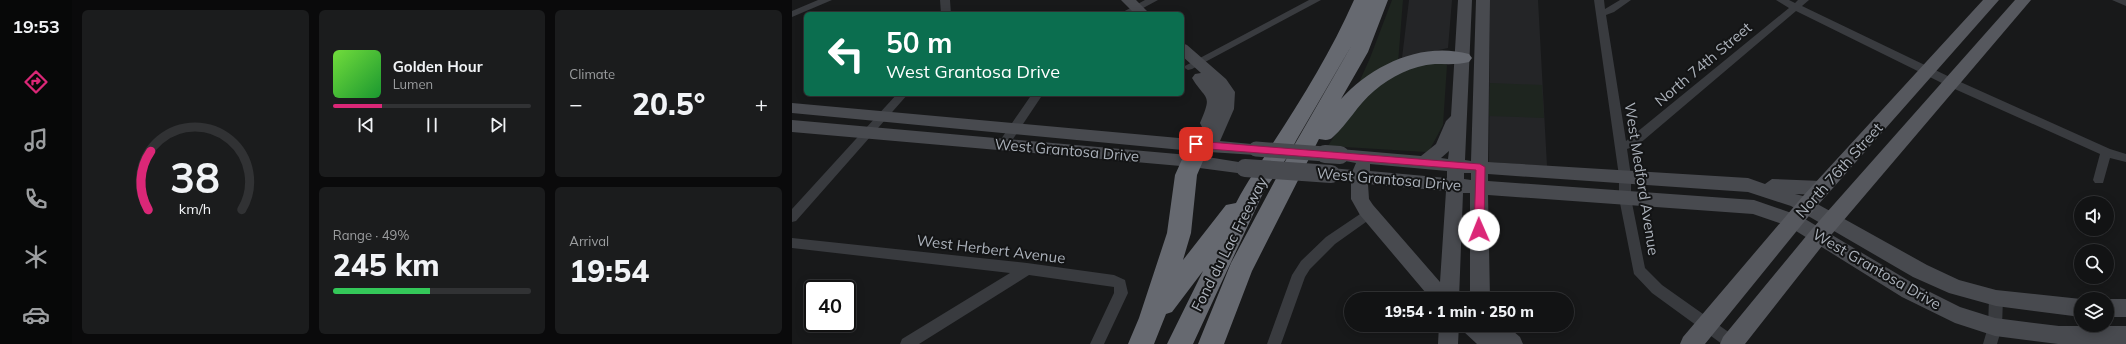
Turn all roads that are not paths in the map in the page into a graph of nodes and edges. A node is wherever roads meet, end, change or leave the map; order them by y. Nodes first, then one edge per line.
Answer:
1 (827, 0) edge
2 (945, 0) edge
3 (1115, 0) edge
4 (1153, 0) edge
5 (1316, 0) edge
6 (1363, 0) edge
7 (1379, 0) edge
8 (1465, 0) edge
9 (1483, 0) edge
10 (1599, 0) edge
11 (1626, 0) edge
12 (1780, 0) edge
13 (1804, 0) edge
14 (1991, 0) edge
15 (2023, 0) edge
16 (2117, 0) edge
17 (2126, 3) edge
18 (1795, 7) junction
19 (1133, 9) edge
20 (815, 10) edge
21 (946, 12) edge
22 (792, 14) edge
23 (1601, 14) junction
24 (1482, 50) junction
25 (1184, 52) edge
26 (1462, 58) junction
27 (1189, 63) edge
28 (1929, 71) junction
29 (1952, 82) junction
30 (901, 96) edge
31 (1037, 96) edge
32 (1460, 104) junction
33 (792, 108) edge
34 (883, 116) junction
35 (792, 126) edge
36 (1015, 128) junction
37 (868, 133) junction
38 (1003, 145) junction
39 (1621, 147) junction
40 (2106, 152) junction
41 (1198, 153) junction
42 (1366, 158) junction
43 (2126, 158) edge
44 (1425, 163) junction
45 (1456, 166) junction
46 (1480, 167) junction
47 (1360, 176) junction
48 (1625, 176) junction
49 (1250, 178) junction
50 (2099, 180) dead end
51 (1718, 183) junction
52 (1456, 184) junction
53 (1748, 185) junction
54 (1479, 187) junction
55 (1283, 188) junction
56 (1822, 188) junction
57 (1625, 198) junction
58 (1723, 204) junction
59 (1369, 213) junction
60 (1800, 213) junction
61 (792, 217) edge
62 (1825, 228) junction
63 (792, 243) edge
64 (1027, 269) junction
65 (1441, 292) edge
66 (1446, 292) edge
67 (1480, 292) edge
68 (1996, 298) junction
69 (2074, 307) edge
70 (2114, 308) edge
71 (2126, 308) edge
72 (1152, 318) junction
73 (1708, 325) junction
74 (1449, 332) edge
75 (1482, 333) edge
76 (1993, 335) edge
77 (2126, 335) edge
78 (907, 344) edge
79 (1097, 344) edge
80 (1141, 344) edge
81 (1180, 344) edge
82 (1211, 344) edge
83 (1274, 344) edge
84 (1448, 344) edge
85 (1513, 344) edge
86 (1691, 344) edge
87 (1732, 344) edge

1 - 20 street
2 - 21 street
3 - 19 street
4 - 19 street
5 - 27 street
6 - 49 highway, Fond du Lac Freeway
7 - 55 highway, Fond du Lac Freeway
8 - 26 street
9 - 24 street
10 - 23 street, West Medford Avenue
11 - 23 street
12 - 18 street
13 - 18 street, North 74th Street
14 - 28 main road, North 76th Street
15 - 29 main road, North 76th Street
16 - 17 street
18 - 28 street
18 - 39 street, North 74th Street
20 - 22 street
23 - 39 street, West Medford Avenue
24 - 26 street
24 - 46 street
25 - 27 street
26 - 32 street
26 - 55 highway
27 - 41 street
28 - 29 street
28 - 56 main road, North 76th Street
29 - 40 street
29 - 62 main road, North 76th Street
30 - 34 street
31 - 36 street
32 - 44 street
32 - 45 street
33 - 34 street, West Grantosa Drive
34 - 36 street, West Grantosa Drive
34 - 37 street
35 - 37 street, West Grantosa Drive
36 - 38 street
36 - 41 street, West Grantosa Drive
37 - 38 street, West Grantosa Drive
37 - 61 street
38 - 41 street, West Grantosa Drive
39 - 48 street, West Medford Avenue
40 - 43 street
40 - 50 street
41 - 42 street, West Grantosa Drive, bridge
41 - 49 street, West Grantosa Drive
41 - 72 highway
42 - 44 street, West Grantosa Drive
42 - 47 street
44 - 45 street, West Grantosa Drive
45 - 46 street, West Grantosa Drive
45 - 52 street
46 - 48 street, West Grantosa Drive
46 - 54 street
47 - 49 street, West Grantosa Drive, bridge
47 - 52 street, West Grantosa Drive
47 - 59 street
48 - 51 street, West Grantosa Drive
48 - 57 street, West Medford Avenue
49 - 72 highway
49 - 81 highway, Fond du Lac Freeway
51 - 53 street, West Grantosa Drive
51 - 58 street
52 - 54 street, West Grantosa Drive
52 - 66 street
53 - 56 street
53 - 60 street, West Grantosa Drive
54 - 57 street, West Grantosa Drive
54 - 67 street
55 - 82 highway, Fond du Lac Freeway
56 - 60 main road, North 76th Street
57 - 58 street, West Grantosa Drive
57 - 73 street, West Medford Avenue
58 - 60 street, West Grantosa Drive
59 - 65 street
59 - 83 street
60 - 62 street, West Grantosa Drive
60 - 73 main road, North 76th Street
62 - 68 street, West Grantosa Drive
62 - 76 street, West Grantosa Drive
62 - 87 main road, North 76th Street
63 - 64 street, West Herbert Avenue
64 - 78 street
64 - 79 street, West Herbert Avenue
68 - 69 street, West Grantosa Drive
68 - 76 street
70 - 71 street
72 - 80 highway
73 - 86 main road, North 76th Street
73 - 87 street, West Medford Avenue
74 - 84 street
75 - 85 street
76 - 77 street, West Grantosa Drive

